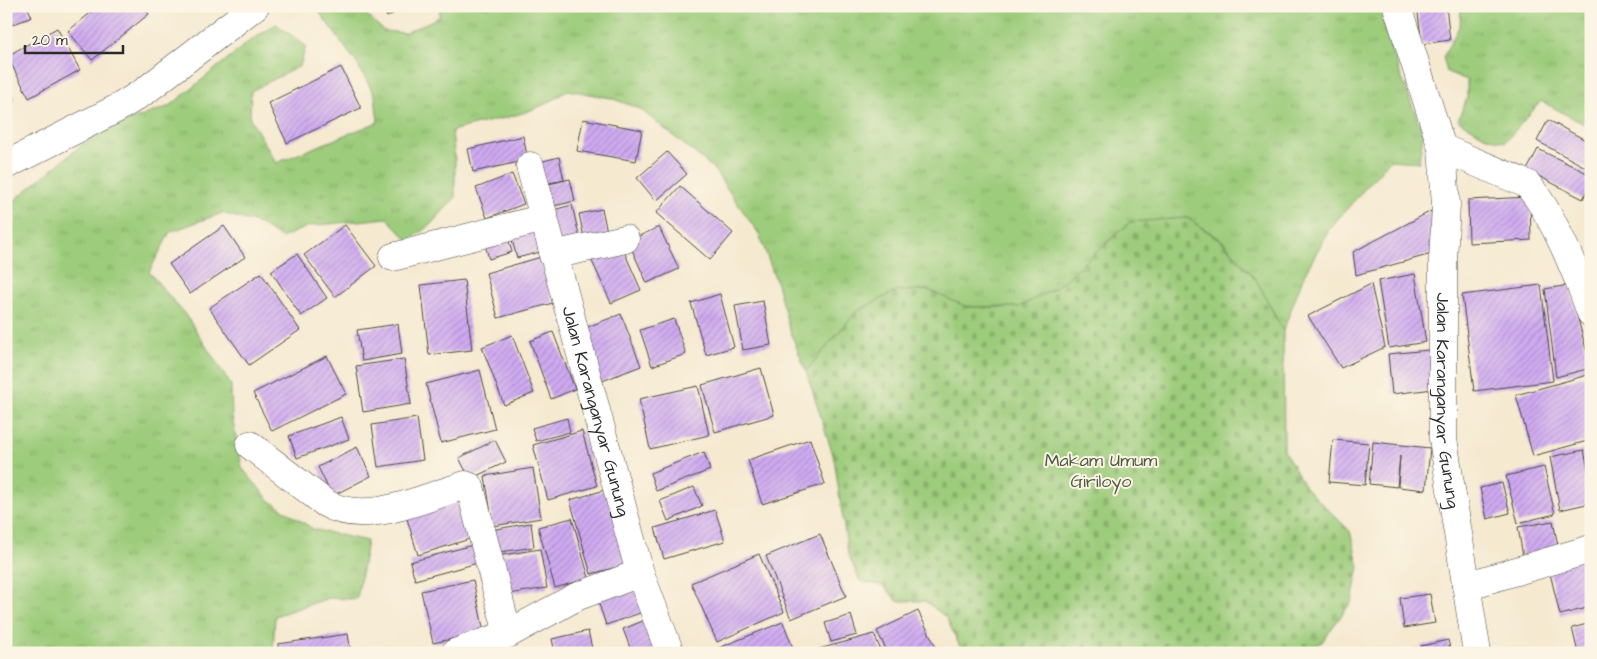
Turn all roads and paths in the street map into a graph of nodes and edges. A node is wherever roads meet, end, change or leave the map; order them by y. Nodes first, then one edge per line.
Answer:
1 (255, 6) edge
2 (1397, 6) edge
3 (1442, 148) junction
4 (6, 165) edge
5 (530, 166) dead end
6 (544, 218) junction
7 (625, 240) dead end
8 (553, 256) junction
9 (393, 257) dead end
10 (1591, 313) edge
11 (250, 445) dead end
12 (1591, 549) edge
13 (640, 573) junction
14 (1466, 586) junction
15 (508, 634) junction
16 (455, 653) edge
17 (670, 653) edge
18 (1477, 653) edge

1 - 4 street
2 - 3 street, Jalan Karanganyar Gunung
3 - 10 street
3 - 14 street, Jalan Karanganyar Gunung
5 - 6 street, Jalan Karanganyar Gunung
6 - 8 street, Jalan Karanganyar Gunung
6 - 9 street
7 - 8 street
8 - 13 street, Jalan Karanganyar Gunung
11 - 15 street
12 - 14 street
13 - 15 street
13 - 17 street, Jalan Karanganyar Gunung
14 - 18 street, Jalan Karanganyar Gunung
15 - 16 street

